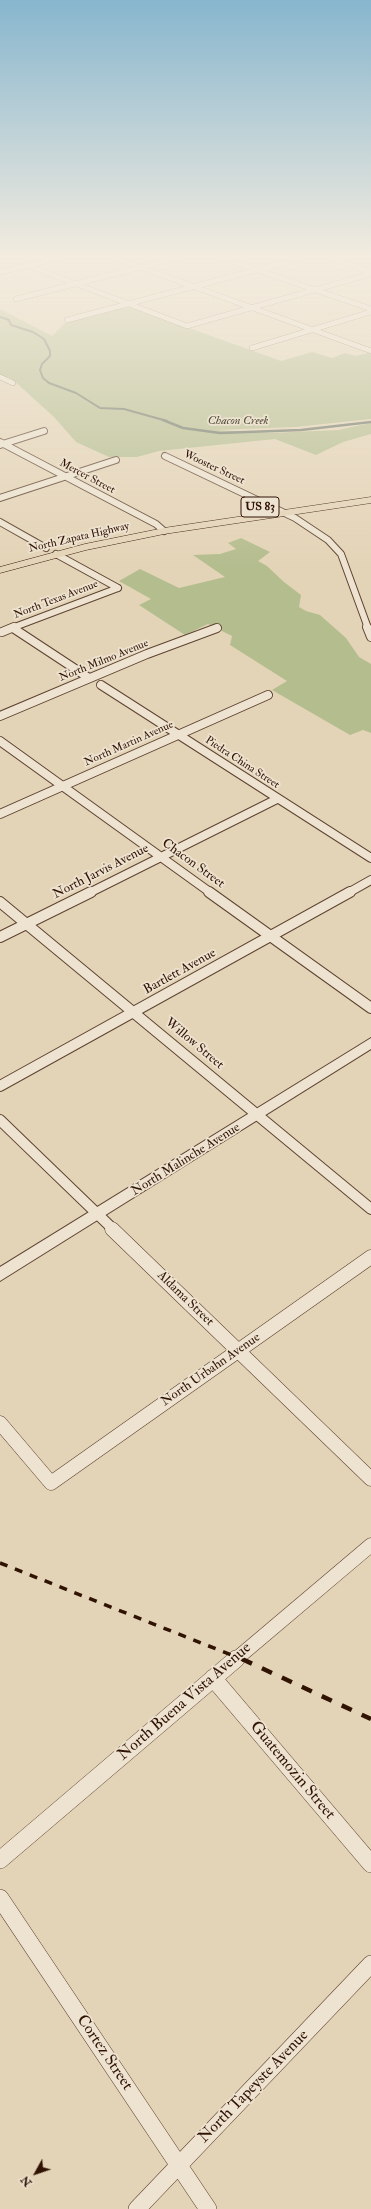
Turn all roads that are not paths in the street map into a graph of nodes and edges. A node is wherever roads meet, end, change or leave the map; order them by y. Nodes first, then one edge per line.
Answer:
1 (0, 377) edge
2 (13, 383) dead end
3 (44, 431) dead end
4 (1, 444) edge
5 (165, 456) dead end
6 (116, 460) dead end
7 (66, 477) junction
8 (371, 492) edge
9 (0, 498) edge
10 (371, 500) edge
11 (271, 506) junction
12 (284, 512) junction
13 (0, 522) edge
14 (160, 528) junction
15 (46, 548) junction
16 (56, 554) junction
17 (0, 561) edge
18 (0, 570) edge
19 (13, 628) junction
20 (217, 628) dead end
21 (2, 632) dead end
22 (371, 637) edge
23 (89, 678) junction
24 (101, 685) dead end
25 (268, 695) dead end
26 (0, 716) edge
27 (178, 735) junction
28 (0, 740) edge
29 (63, 786) junction
30 (277, 799) junction
31 (0, 814) edge
32 (161, 856) junction
33 (371, 858) edge
34 (371, 880) edge
35 (0, 902) edge
36 (27, 924) junction
37 (271, 936) junction
38 (0, 937) edge
39 (371, 1008) edge
40 (134, 1013) junction
41 (371, 1043) edge
42 (0, 1086) edge
43 (258, 1115) junction
44 (0, 1120) edge
45 (371, 1209) edge
46 (98, 1214) junction
47 (371, 1257) edge
48 (0, 1275) edge
49 (238, 1351) junction
50 (0, 1423) edge
51 (371, 1479) edge
52 (371, 1545) edge
53 (213, 1678) junction
54 (0, 1860) edge
55 (371, 1864) edge
56 (0, 1898) edge
57 (371, 1964) edge
58 (179, 2165) junction
59 (137, 2209) edge
60 (208, 2209) edge

1 - 2 street
3 - 4 street
4 - 7 street, Mercer Street
5 - 11 street, Wooster Street
6 - 7 street
7 - 9 street
7 - 14 street, Mercer Street
8 - 11 main road, US 83
10 - 12 main road, US 83
11 - 12 street, Wooster Street
11 - 14 main road, US 83
12 - 14 main road, US 83
12 - 22 street, Wooster Street
13 - 15 street
14 - 15 main road, North Zapata Highway / US 83
14 - 16 main road, North Zapata Highway / US 83
15 - 17 main road, North Zapata Highway / US 83
16 - 18 main road, North Zapata Highway / US 83
16 - 19 street, North Texas Avenue
19 - 21 street, North Texas Avenue
19 - 23 street
20 - 23 street, North Milmo Avenue
23 - 26 street, North Milmo Avenue
24 - 27 street, Piedra China Street
25 - 27 street, North Martin Avenue
27 - 29 street, North Martin Avenue
27 - 30 street, Piedra China Street
28 - 29 street, Chacon Street
29 - 31 street, North Martin Avenue
29 - 32 street, Chacon Street
30 - 32 street, North Jarvis Avenue
30 - 33 street, Piedra China Street
32 - 36 street, North Jarvis Avenue
32 - 37 street, Chacon Street
34 - 37 street, Bartlett Avenue
35 - 36 street, Willow Street
36 - 38 street, North Jarvis Avenue
36 - 40 street, Willow Street
37 - 39 street, Chacon Street
37 - 40 street, Bartlett Avenue
40 - 42 street, Bartlett Avenue
40 - 43 street, Willow Street
41 - 43 street, North Malinche Avenue
43 - 45 street, Willow Street
43 - 46 street, North Malinche Avenue
44 - 46 street, Aldama Street
46 - 48 street, North Malinche Avenue
46 - 49 street, Aldama Street
47 - 49 street, North Urbahn Avenue
49 - 50 street, North Urbahn Avenue
49 - 51 street, Aldama Street
52 - 53 street, North Buena Vista Avenue
53 - 54 street, North Buena Vista Avenue
53 - 55 street, Guatemozin Street
56 - 58 street, Cortez Street
57 - 58 street, North Tapeyste Avenue
58 - 59 street, North Tapeyste Avenue
58 - 60 street, Cortez Street

